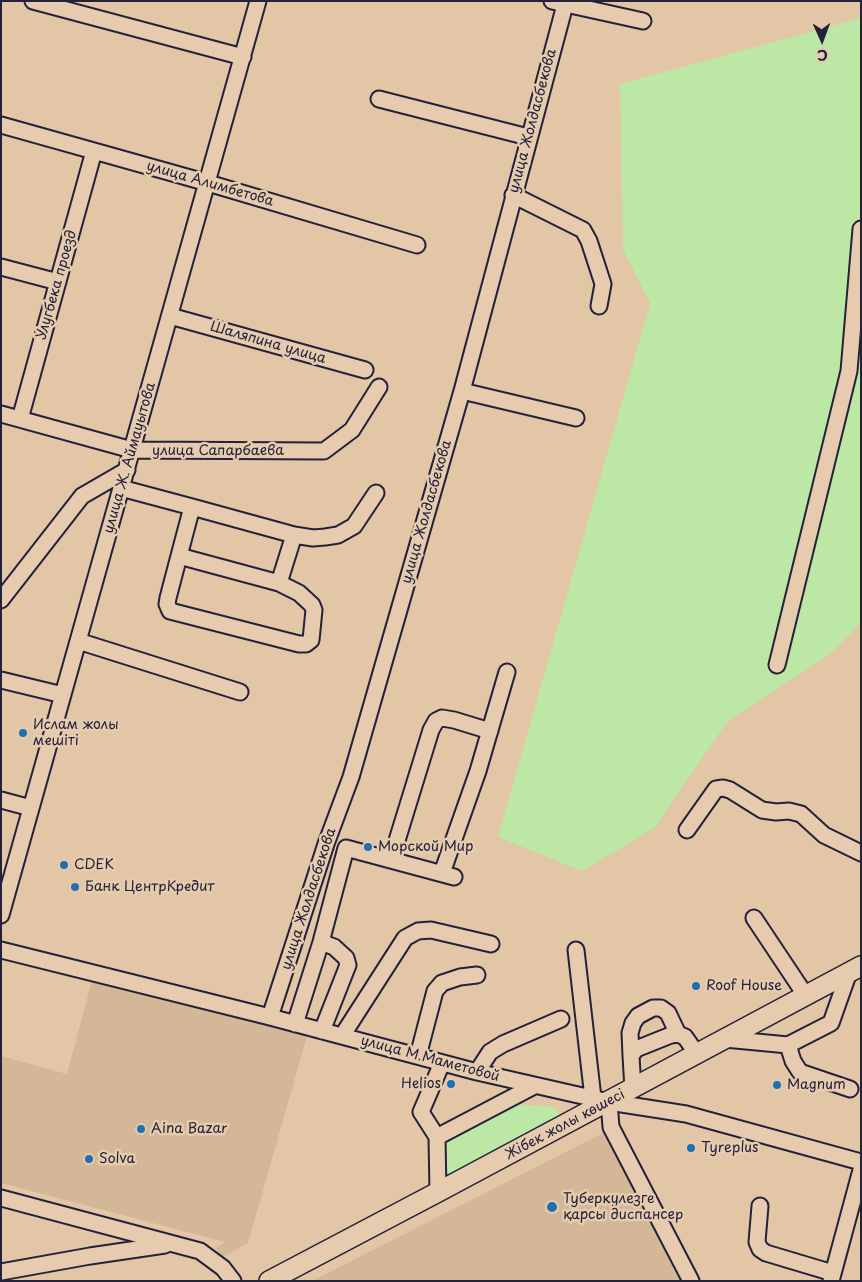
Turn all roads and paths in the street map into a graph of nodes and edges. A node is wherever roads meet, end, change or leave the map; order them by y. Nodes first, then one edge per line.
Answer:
1 (32, 1) edge
2 (258, 1) edge
3 (561, 2) edge
4 (643, 21) dead end
5 (243, 57) junction
6 (379, 99) dead end
7 (1, 125) edge
8 (528, 137) junction
9 (94, 151) junction
10 (208, 183) junction
11 (513, 195) junction
12 (861, 229) edge
13 (417, 245) dead end
14 (1, 267) edge
15 (58, 282) junction
16 (599, 306) dead end
17 (170, 316) junction
18 (366, 370) dead end
19 (379, 388) dead end
20 (462, 391) junction
21 (1, 414) edge
22 (576, 418) dead end
23 (20, 419) junction
24 (132, 450) junction
25 (127, 470) junction
26 (122, 488) junction
27 (376, 493) dead end
28 (192, 507) junction
29 (294, 535) junction
30 (179, 556) junction
31 (280, 583) junction
32 (1, 600) edge
33 (78, 641) junction
34 (777, 665) dead end
35 (507, 672) dead end
36 (1, 680) edge
37 (240, 692) dead end
38 (63, 695) junction
39 (490, 731) junction
40 (1, 800) edge
41 (31, 808) junction
42 (687, 830) dead end
43 (326, 844) junction
44 (346, 848) junction
45 (861, 854) edge
46 (391, 860) junction
47 (1, 914) edge
48 (754, 918) dead end
49 (321, 942) junction
50 (491, 944) dead end
51 (1, 950) edge
52 (576, 950) dead end
53 (855, 969) edge
54 (477, 975) dead end
55 (806, 996) junction
56 (270, 1017) junction
57 (561, 1019) dead end
58 (295, 1024) junction
59 (322, 1031) junction
60 (678, 1034) junction
61 (342, 1036) junction
62 (725, 1039) junction
63 (788, 1045) junction
64 (697, 1054) junction
65 (418, 1056) junction
66 (631, 1056) junction
67 (442, 1063) junction
68 (477, 1072) junction
69 (534, 1086) junction
70 (633, 1089) junction
71 (850, 1089) dead end
72 (601, 1100) junction
73 (437, 1137) junction
74 (861, 1162) edge
75 (861, 1170) edge
76 (438, 1192) junction
77 (1, 1198) edge
78 (760, 1206) dead end
79 (173, 1244) junction
80 (1, 1272) edge
81 (834, 1278) edge
82 (233, 1281) edge
83 (269, 1281) edge
84 (691, 1281) edge

1 - 5 street
2 - 5 street, улица Ж. Аймауытова
3 - 4 street
3 - 8 street, улица Жолдасбекова
5 - 10 street, улица Ж. Аймауытова
6 - 8 street
7 - 9 street, улица Алимбетова
8 - 11 street, улица Жолдасбекова
9 - 10 street, улица Алимбетова
9 - 15 street, Улугбека проезд
10 - 13 street, улица Алимбетова
10 - 17 street, улица Ж. Аймауытова
11 - 16 street
11 - 20 street, улица Жолдасбекова
12 - 34 street
14 - 15 street
15 - 23 street, Улугбека проезд
17 - 18 street, Шаляпина улица
17 - 24 street, улица Ж. Аймауытова
19 - 24 street, улица Сапарбаева
20 - 22 street
20 - 43 street, улица Жолдасбекова
21 - 23 street, улица Сапарбаева
23 - 24 street, улица Сапарбаева
24 - 25 street, улица Ж. Аймауытова
25 - 26 street, улица Ж. Аймауытова
25 - 32 street
26 - 28 street
26 - 33 street, улица Ж. Аймауытова
27 - 29 street
28 - 29 street
28 - 30 street
29 - 31 street
30 - 31 street
30 - 31 street
33 - 37 street
33 - 38 street, улица Ж. Аймауытова
35 - 39 street
36 - 38 street
38 - 41 street, улица Ж. Аймауытова
39 - 46 street
39 - 46 street
40 - 41 street
41 - 47 street, улица Ж. Аймауытова
42 - 45 street
43 - 44 street
43 - 56 street, улица Жолдасбекова
44 - 46 street
44 - 49 street
48 - 55 street
49 - 58 street
49 - 59 street
50 - 61 street
51 - 56 street, улица М.Маметовой
52 - 72 street
53 - 55 main road, Жібек жолы көшесі
53 - 63 street
54 - 65 street
55 - 62 main road, Жібек жолы көшесі
56 - 58 street, улица М.Маметовой
57 - 68 street
58 - 59 street, улица М.Маметовой
59 - 61 street, улица М.Маметовой
60 - 64 street
60 - 66 street
60 - 66 street
61 - 65 street, улица М.Маметовой
62 - 63 street
62 - 64 main road, Жібек жолы көшесі
63 - 71 street
64 - 70 main road, Жібек жолы көшесі
65 - 67 street, улица М.Маметовой
66 - 70 street
67 - 68 street, улица М.Маметовой
67 - 73 street
68 - 69 street, улица М.Маметовой
69 - 72 street, улица М.Маметовой
69 - 73 street
70 - 72 main road, Жібек жолы көшесі
72 - 74 street, улица М.Маметовой
72 - 76 main road, Жібек жолы көшесі
72 - 84 street
73 - 76 street
75 - 81 street
76 - 83 main road, Жібек жолы көшесі
77 - 79 street
78 - 81 street
79 - 80 street
79 - 82 street

